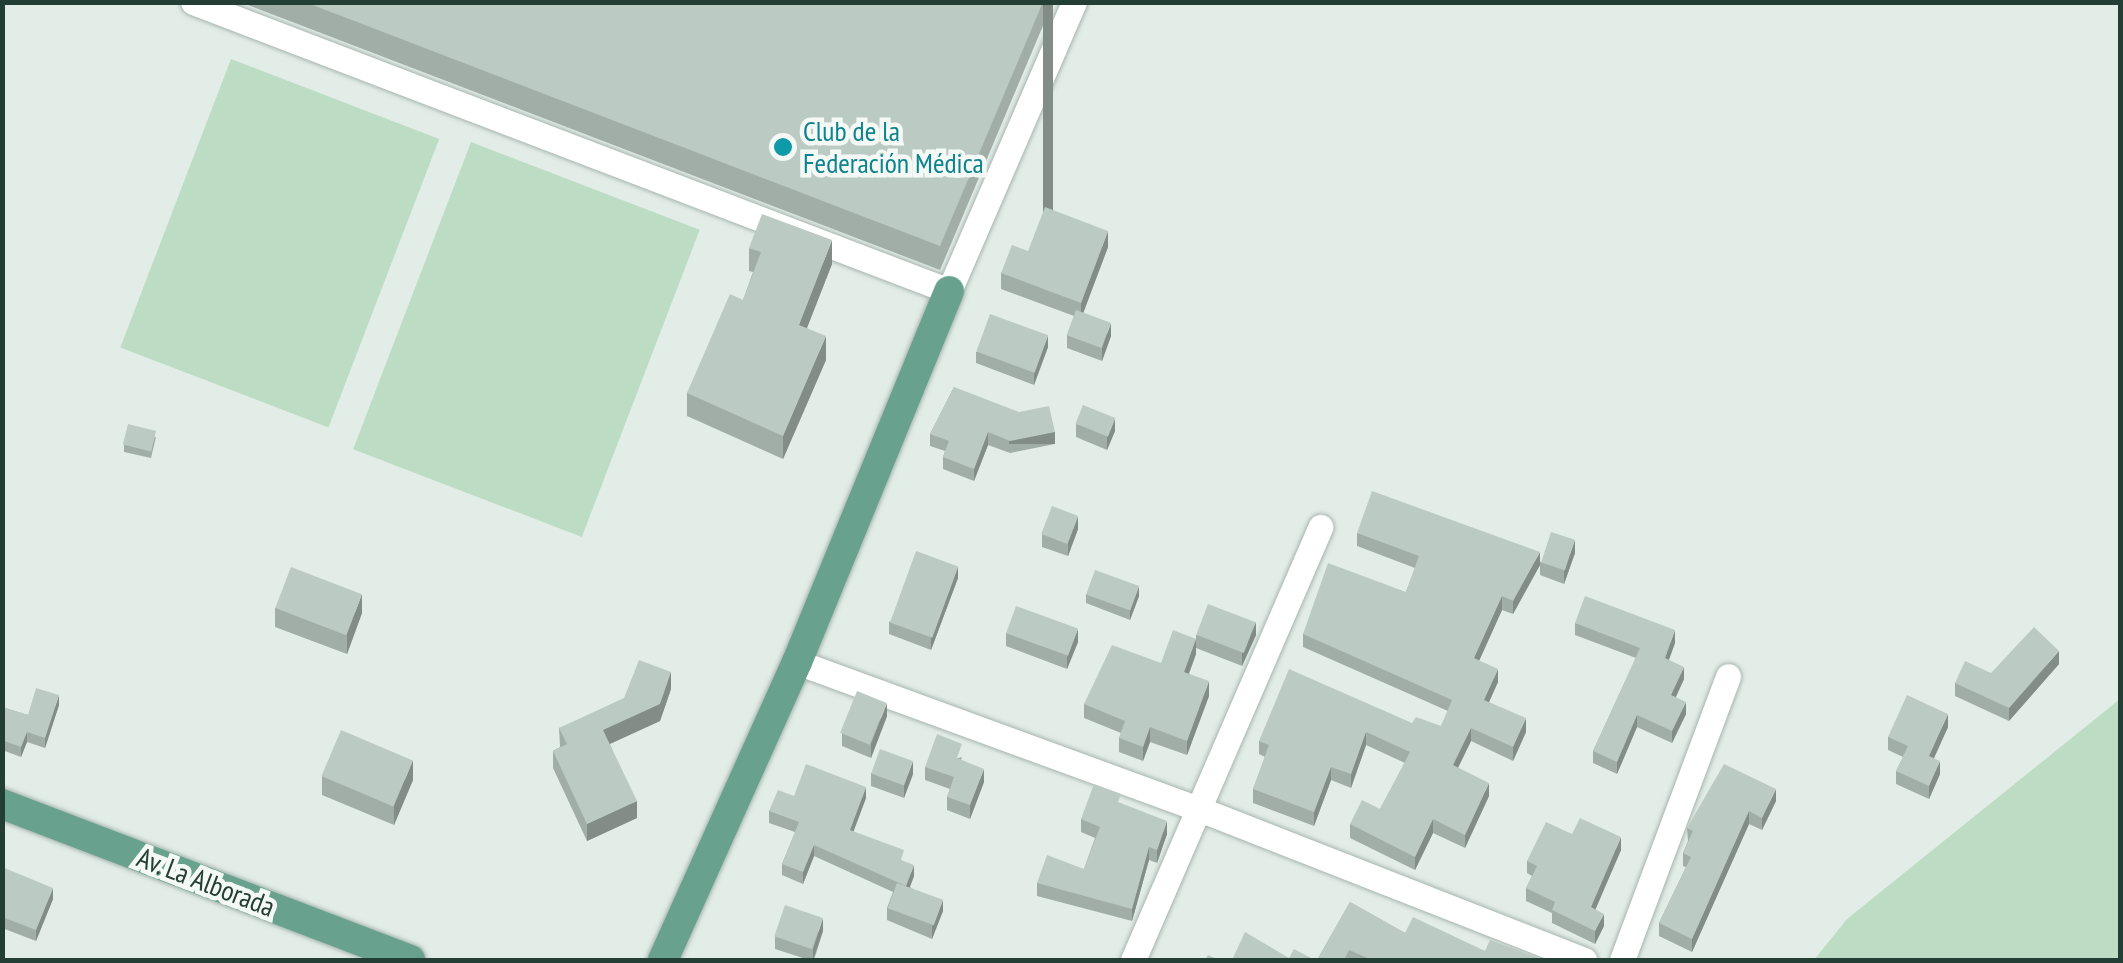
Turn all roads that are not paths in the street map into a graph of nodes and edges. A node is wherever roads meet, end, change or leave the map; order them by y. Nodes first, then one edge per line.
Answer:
1 (192, 2) edge
2 (1074, 2) edge
3 (949, 291) junction
4 (1320, 527) dead end
5 (797, 662) junction
6 (1728, 676) dead end
7 (2, 804) edge
8 (1199, 809) junction
9 (410, 960) edge
10 (664, 960) edge
11 (1132, 960) edge
12 (1584, 960) edge
13 (1622, 960) edge

1 - 3 street
2 - 3 street
3 - 5 main road
4 - 8 street
5 - 8 street
5 - 10 main road
6 - 13 street
7 - 9 main road, Av. La Alborada
8 - 11 street
8 - 12 street

